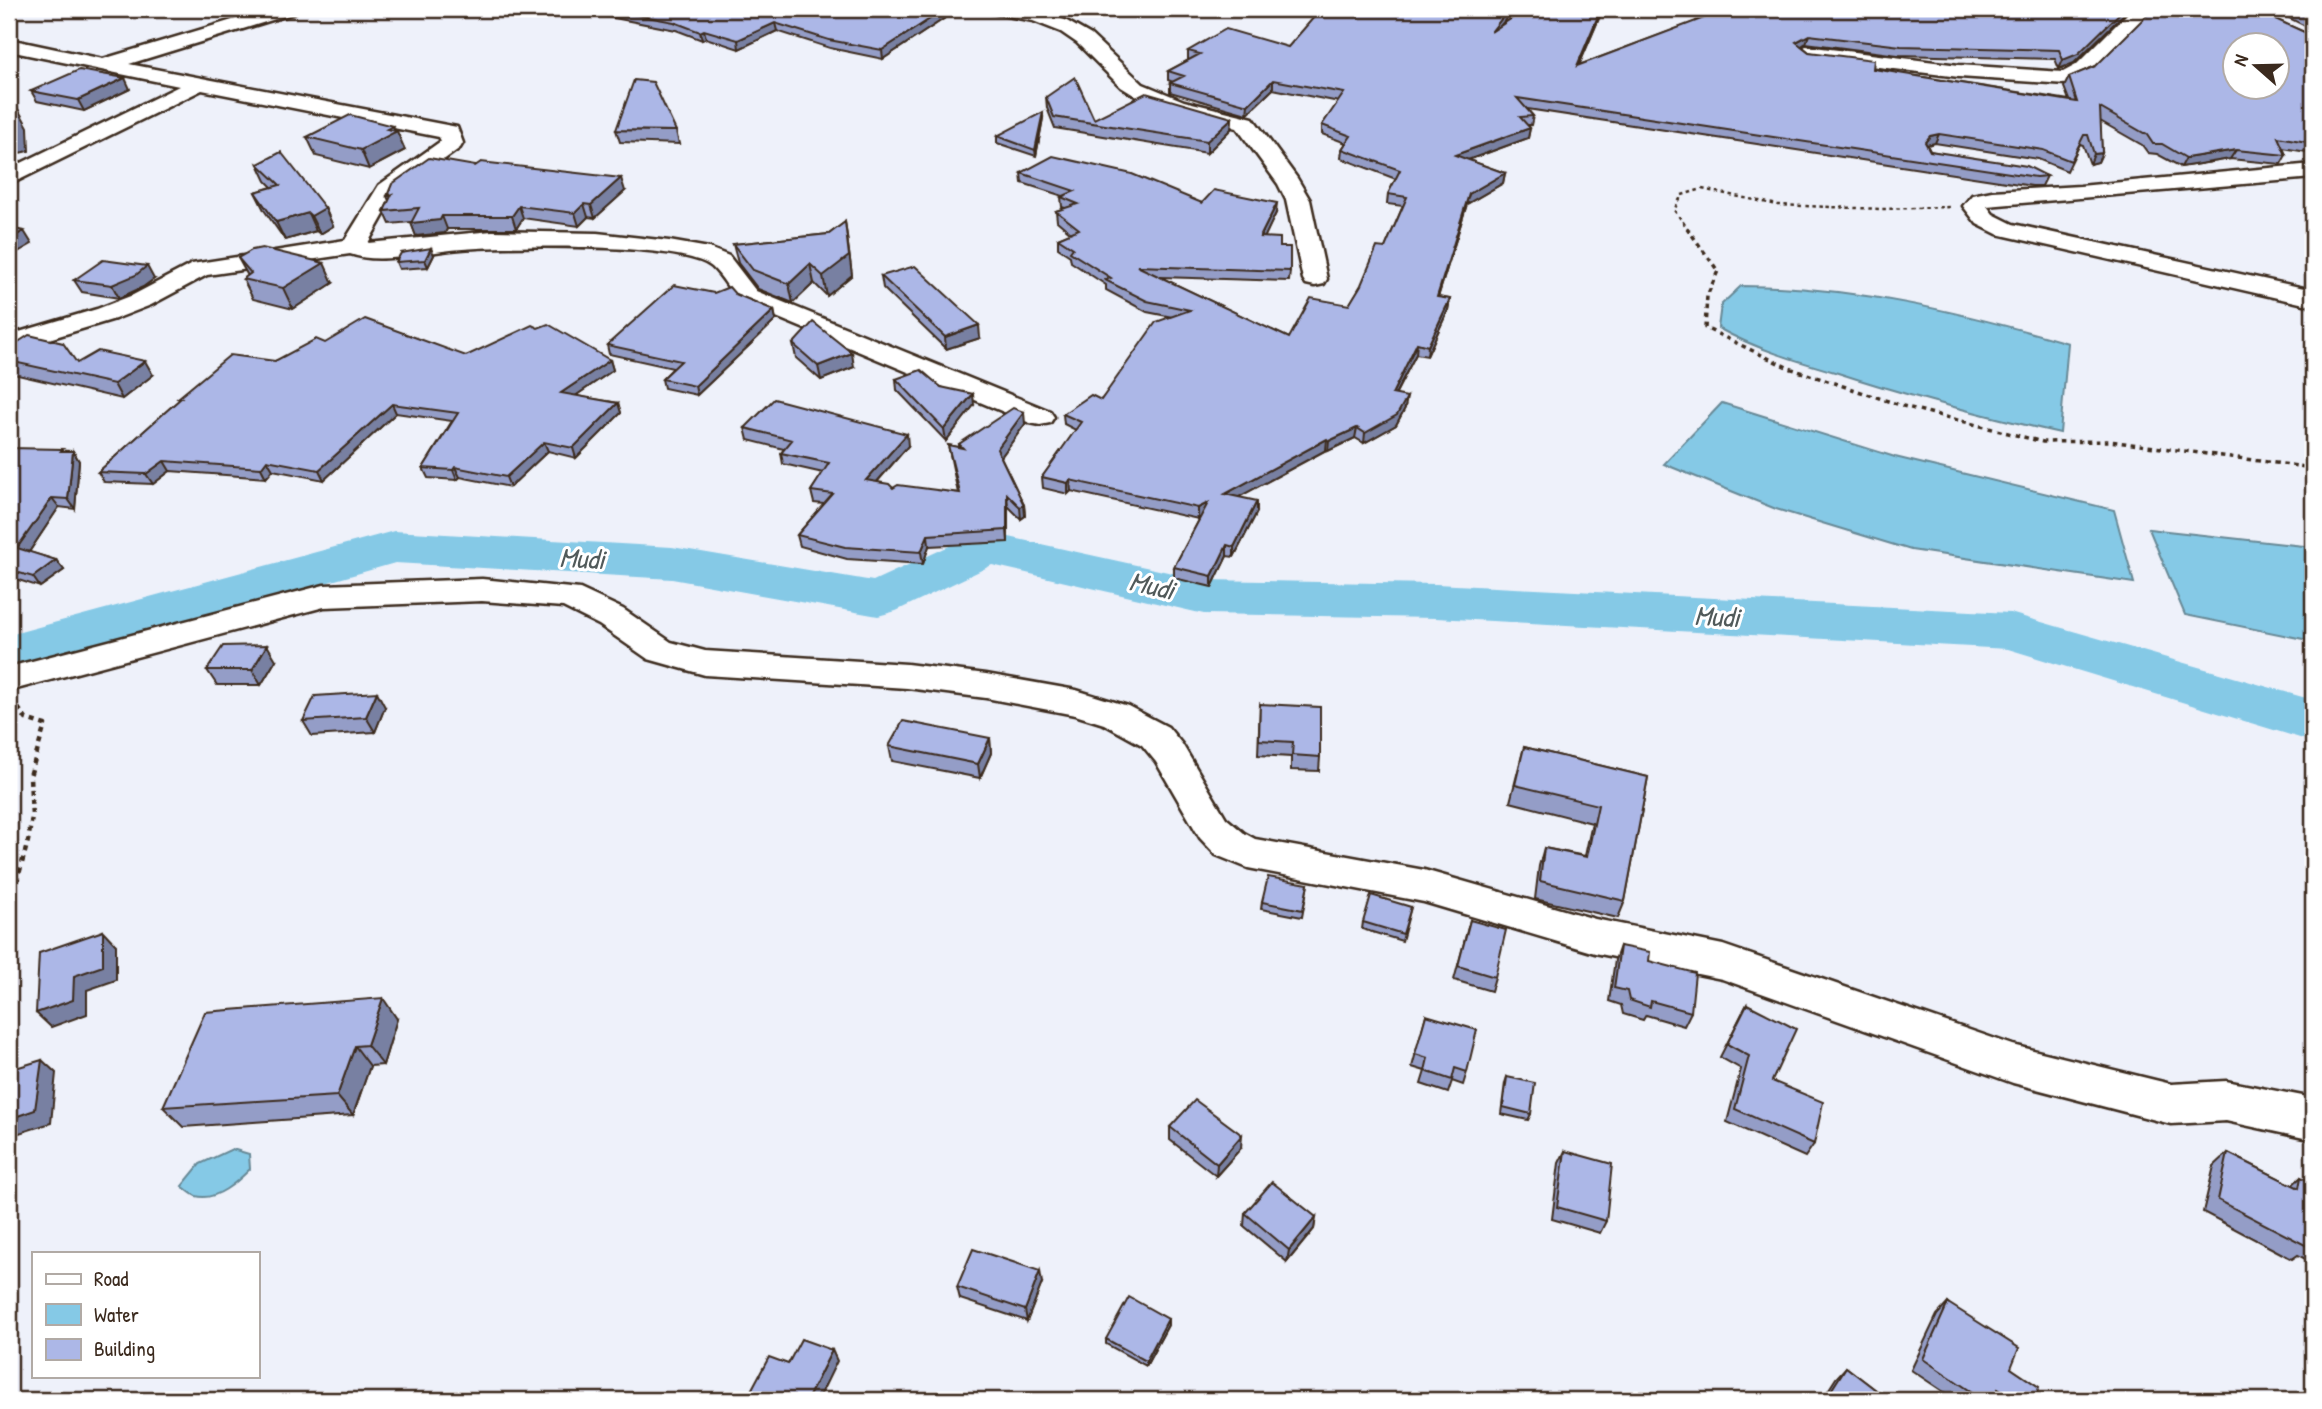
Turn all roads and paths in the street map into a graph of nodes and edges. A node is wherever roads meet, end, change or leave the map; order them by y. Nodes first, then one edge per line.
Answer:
1 (288, 9) edge
2 (999, 9) edge
3 (2141, 9) edge
4 (9, 45) edge
5 (1806, 52) edge
6 (104, 65) junction
7 (201, 83) junction
8 (2313, 172) edge
9 (2049, 176) edge
10 (9, 178) edge
11 (2080, 193) junction
12 (1975, 206) junction
13 (355, 246) junction
14 (1315, 279) dead end
15 (2313, 298) edge
16 (9, 343) edge
17 (1040, 417) dead end
18 (2313, 468) edge
19 (11, 678) edge
20 (9, 911) edge
21 (2313, 1119) edge

1 - 6 street
2 - 14 street
3 - 5 street
4 - 6 street
6 - 7 street
7 - 10 street
7 - 13 street
8 - 11 street
9 - 11 street
11 - 12 street
12 - 15 street
12 - 18 path
13 - 16 street
13 - 17 street
19 - 20 path
19 - 21 street

